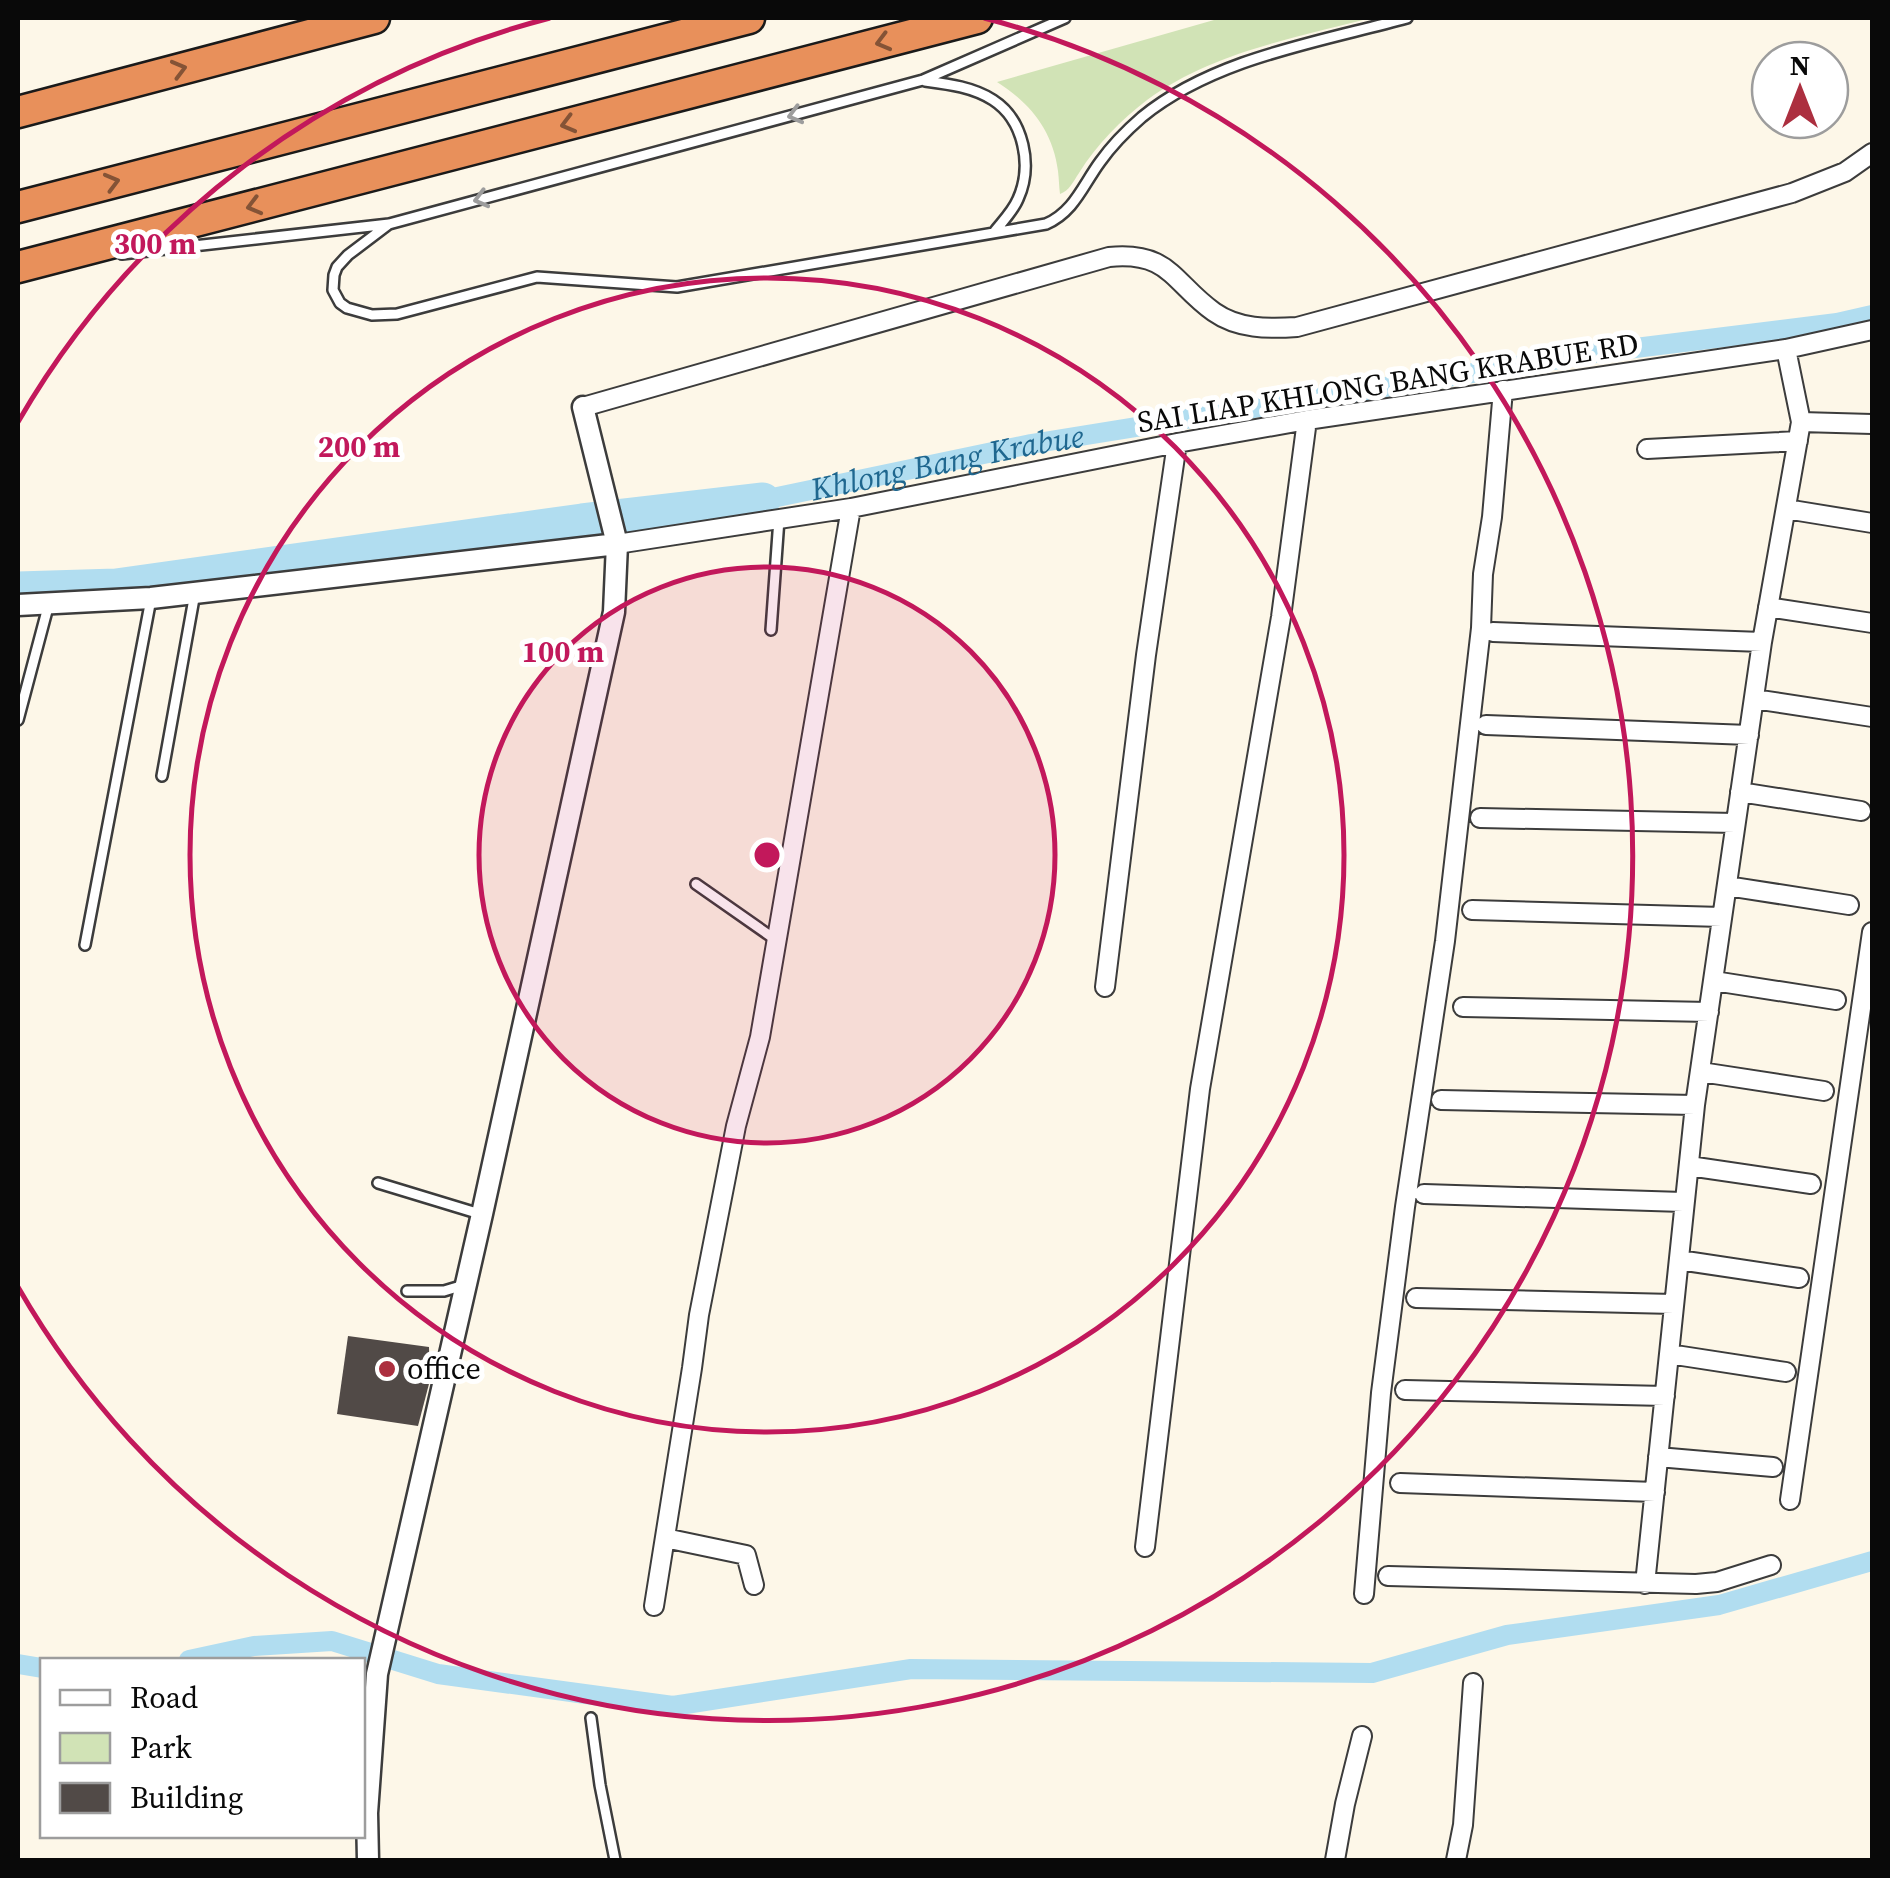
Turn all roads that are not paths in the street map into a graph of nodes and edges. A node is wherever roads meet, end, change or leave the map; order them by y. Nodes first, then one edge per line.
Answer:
1 (374, 18) edge
2 (749, 18) edge
3 (977, 18) edge
4 (1065, 18) edge
5 (1407, 18) edge
6 (923, 80) junction
7 (18, 112) edge
8 (1872, 153) edge
9 (18, 207) edge
10 (388, 224) junction
11 (994, 231) junction
12 (24, 266) edge
13 (1872, 330) edge
14 (1786, 349) junction
15 (1502, 390) junction
16 (583, 407) joint
17 (1307, 420) junction
18 (1872, 424) edge
19 (1800, 432) junction
20 (1176, 443) junction
21 (1647, 449) dead end
22 (850, 508) junction
23 (1786, 510) junction
24 (778, 519) junction
25 (1872, 523) edge
26 (617, 544) junction
27 (195, 593) junction
28 (151, 598) junction
29 (49, 604) junction
30 (18, 606) edge
31 (1768, 607) junction
32 (1872, 623) edge
33 (771, 630) dead end
34 (1494, 632) dead end
35 (1762, 642) junction
36 (1754, 698) junction
37 (1872, 717) edge
38 (18, 720) edge
39 (1486, 725) dead end
40 (1749, 735) junction
41 (162, 776) dead end
42 (1740, 792) junction
43 (1861, 811) dead end
44 (1480, 818) dead end
45 (1735, 823) junction
46 (696, 884) dead end
47 (1727, 886) junction
48 (1849, 905) dead end
49 (1472, 910) dead end
50 (1722, 917) junction
51 (1872, 932) edge
52 (776, 940) junction
53 (85, 945) dead end
54 (1714, 981) junction
55 (1106, 987) dead end
56 (1836, 1000) dead end
57 (1463, 1007) dead end
58 (1710, 1012) junction
59 (1701, 1072) junction
60 (1824, 1091) dead end
61 (1440, 1100) dead end
62 (1695, 1105) junction
63 (1689, 1166) junction
64 (378, 1182) dead end
65 (1812, 1184) dead end
66 (1424, 1194) dead end
67 (1683, 1202) junction
68 (482, 1214) junction
69 (1679, 1260) junction
70 (1799, 1278) dead end
71 (466, 1284) junction
72 (407, 1291) dead end
73 (1416, 1298) dead end
74 (1674, 1304) junction
75 (1669, 1354) junction
76 (1786, 1372) dead end
77 (1405, 1390) dead end
78 (1664, 1396) junction
79 (1658, 1457) junction
80 (1774, 1467) dead end
81 (1400, 1483) dead end
82 (1655, 1492) junction
83 (1790, 1500) dead end
84 (665, 1538) junction
85 (1145, 1547) dead end
86 (1770, 1565) dead end
87 (1388, 1576) dead end
88 (1645, 1584) junction
89 (754, 1585) dead end
90 (1364, 1594) dead end
91 (654, 1606) dead end
92 (1473, 1683) dead end
93 (591, 1718) dead end
94 (1362, 1736) dead end
95 (368, 1860) edge
96 (614, 1860) edge
97 (1335, 1860) edge
98 (1456, 1860) edge

7 -> 1 highway
9 -> 2 highway
3 -> 12 highway
4 - 6 lane
5 - 11 lane
6 -> 10 lane
6 - 11 lane
8 - 16 street
10 - 11 lane
10 - 12 lane
13 - 14 street, SAI LIAP KHLONG BANG KRABUE RD
14 - 15 street, SAI LIAP KHLONG BANG KRABUE RD
14 - 19 street
15 - 17 street, SAI LIAP KHLONG BANG KRABUE RD
15 - 90 street
16 - 26 street
17 - 20 street, SAI LIAP KHLONG BANG KRABUE RD
17 - 85 street
18 - 19 street
19 - 21 street
19 - 23 street
20 - 22 street, SAI LIAP KHLONG BANG KRABUE RD
20 - 55 street
22 - 24 street, SAI LIAP KHLONG BANG KRABUE RD
22 - 52 street
23 - 25 street
23 - 31 street
24 - 26 street, SAI LIAP KHLONG BANG KRABUE RD
24 - 33 lane
26 - 27 street
26 - 68 street
27 - 28 street
27 - 41 lane
28 - 29 street
28 - 53 lane
29 - 30 street
29 - 38 lane
31 - 32 street
31 - 35 street
34 - 35 street
35 - 36 street
36 - 37 street
36 - 40 street
39 - 40 street
40 - 42 street
42 - 43 street
42 - 45 street
44 - 45 street
45 - 47 street
46 - 52 lane
47 - 48 street
47 - 50 street
49 - 50 street
50 - 54 street
51 - 83 street
52 - 84 street
54 - 56 street
54 - 58 street
57 - 58 street
58 - 59 street
59 - 60 street
59 - 62 street
61 - 62 street
62 - 63 street
63 - 65 street
63 - 67 street
64 - 68 lane
66 - 67 street
67 - 69 street
68 - 71 street
69 - 70 street
69 - 74 street
71 - 72 lane
71 - 95 street
73 - 74 street
74 - 75 street
75 - 76 street
75 - 78 street
77 - 78 street
78 - 79 street
79 - 80 street
79 - 82 street
81 - 82 street
82 - 88 street
84 - 89 street
84 - 91 street
86 - 88 street
87 - 88 street
92 - 98 street
93 - 96 lane
94 - 97 street

